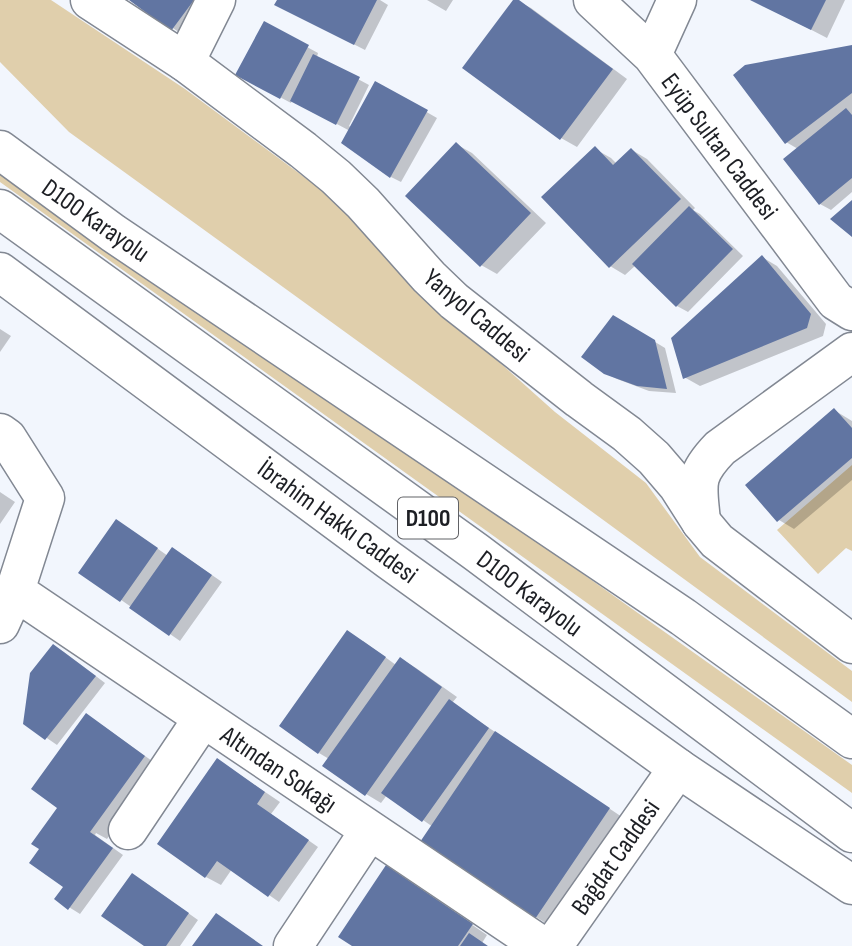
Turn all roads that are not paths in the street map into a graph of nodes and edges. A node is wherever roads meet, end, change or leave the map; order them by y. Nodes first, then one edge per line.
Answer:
1 (89, 0) edge
2 (216, 0) edge
3 (593, 0) edge
4 (677, 0) edge
5 (652, 55) junction
6 (185, 62) junction
7 (0, 150) edge
8 (0, 209) edge
9 (0, 272) edge
10 (844, 306) edge
11 (852, 352) edge
12 (818, 376) junction
13 (0, 433) edge
14 (627, 434) junction
15 (720, 448) junction
16 (701, 522) junction
17 (8, 607) edge
18 (852, 643) edge
19 (203, 718) junction
20 (852, 739) edge
21 (678, 768) junction
22 (128, 830) dead end
23 (370, 830) junction
24 (852, 833) edge
25 (852, 885) edge
26 (298, 944) edge
27 (542, 946) edge
28 (553, 946) edge

1 - 6 main road, Yanyol Caddesi
2 - 6 main road
3 - 5 main road, Eyüp Sultan Caddesi
4 - 5 main road
5 - 10 main road, Eyüp Sultan Caddesi
6 - 14 main road, Yanyol Caddesi
7 - 20 main road, D100 Karayolu / D100
8 - 24 main road, D100 Karayolu / D100
9 - 21 main road, İbrahim Hakkı Caddesi
10 - 12 main road
11 - 12 main road
12 - 15 main road
13 - 17 main road
14 - 15 main road
14 - 16 main road, Yanyol Caddesi
15 - 16 main road
16 - 18 main road, Yanyol Caddesi
17 - 19 main road, Altından Sokağı
19 - 22 main road
19 - 23 main road, Altından Sokağı
21 - 25 main road, İbrahim Hakkı Caddesi
21 - 28 main road, Bağdat Caddesi
23 - 26 main road
23 - 27 main road, Altından Sokağı

